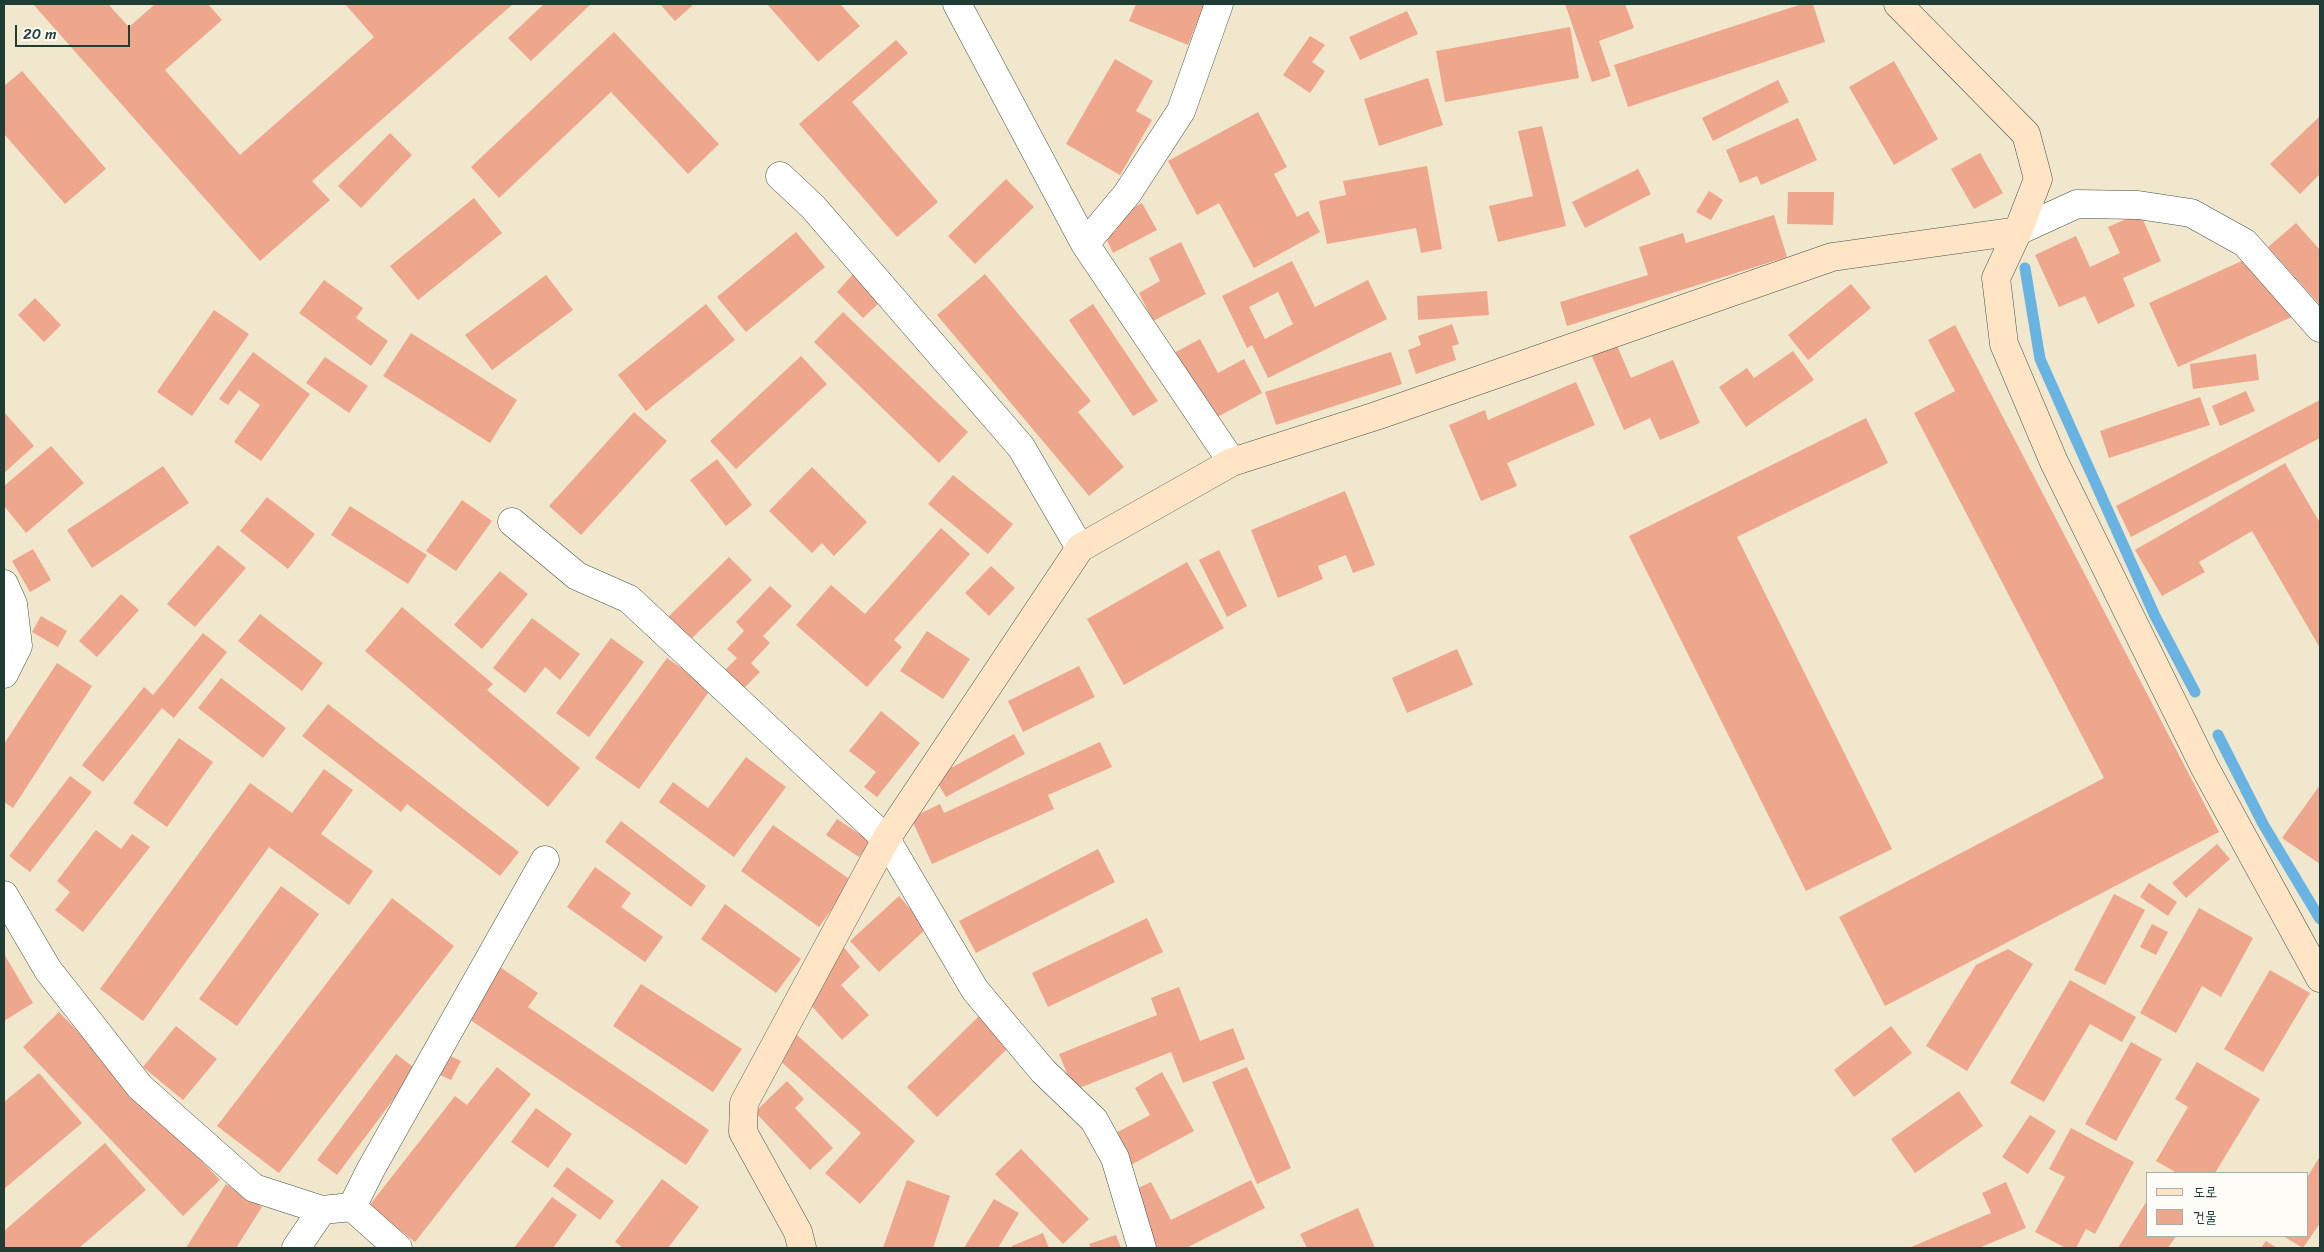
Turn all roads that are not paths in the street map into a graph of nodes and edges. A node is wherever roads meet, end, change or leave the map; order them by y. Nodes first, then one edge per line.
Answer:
1 (957, 4) edge
2 (1219, 4) edge
3 (1898, 4) edge
4 (780, 176) dead end
5 (2018, 231) junction
6 (1085, 244) junction
7 (2320, 328) edge
8 (1232, 462) junction
9 (512, 522) dead end
10 (1080, 548) junction
11 (4, 584) edge
12 (4, 674) edge
13 (886, 839) junction
14 (545, 860) dead end
15 (4, 895) edge
16 (2320, 978) edge
17 (352, 1207) junction
18 (322, 1210) junction
19 (296, 1248) edge
20 (398, 1248) edge
21 (802, 1248) edge
22 (1142, 1248) edge

1 - 6 street
2 - 6 street
3 - 5 street
4 - 10 street
5 - 7 street
5 - 8 street
5 - 16 street
6 - 8 street
8 - 10 street
9 - 13 street
10 - 13 street
11 - 12 street
13 - 21 street
13 - 22 street
14 - 17 street
15 - 18 street
17 - 18 street
17 - 20 street
18 - 19 street

